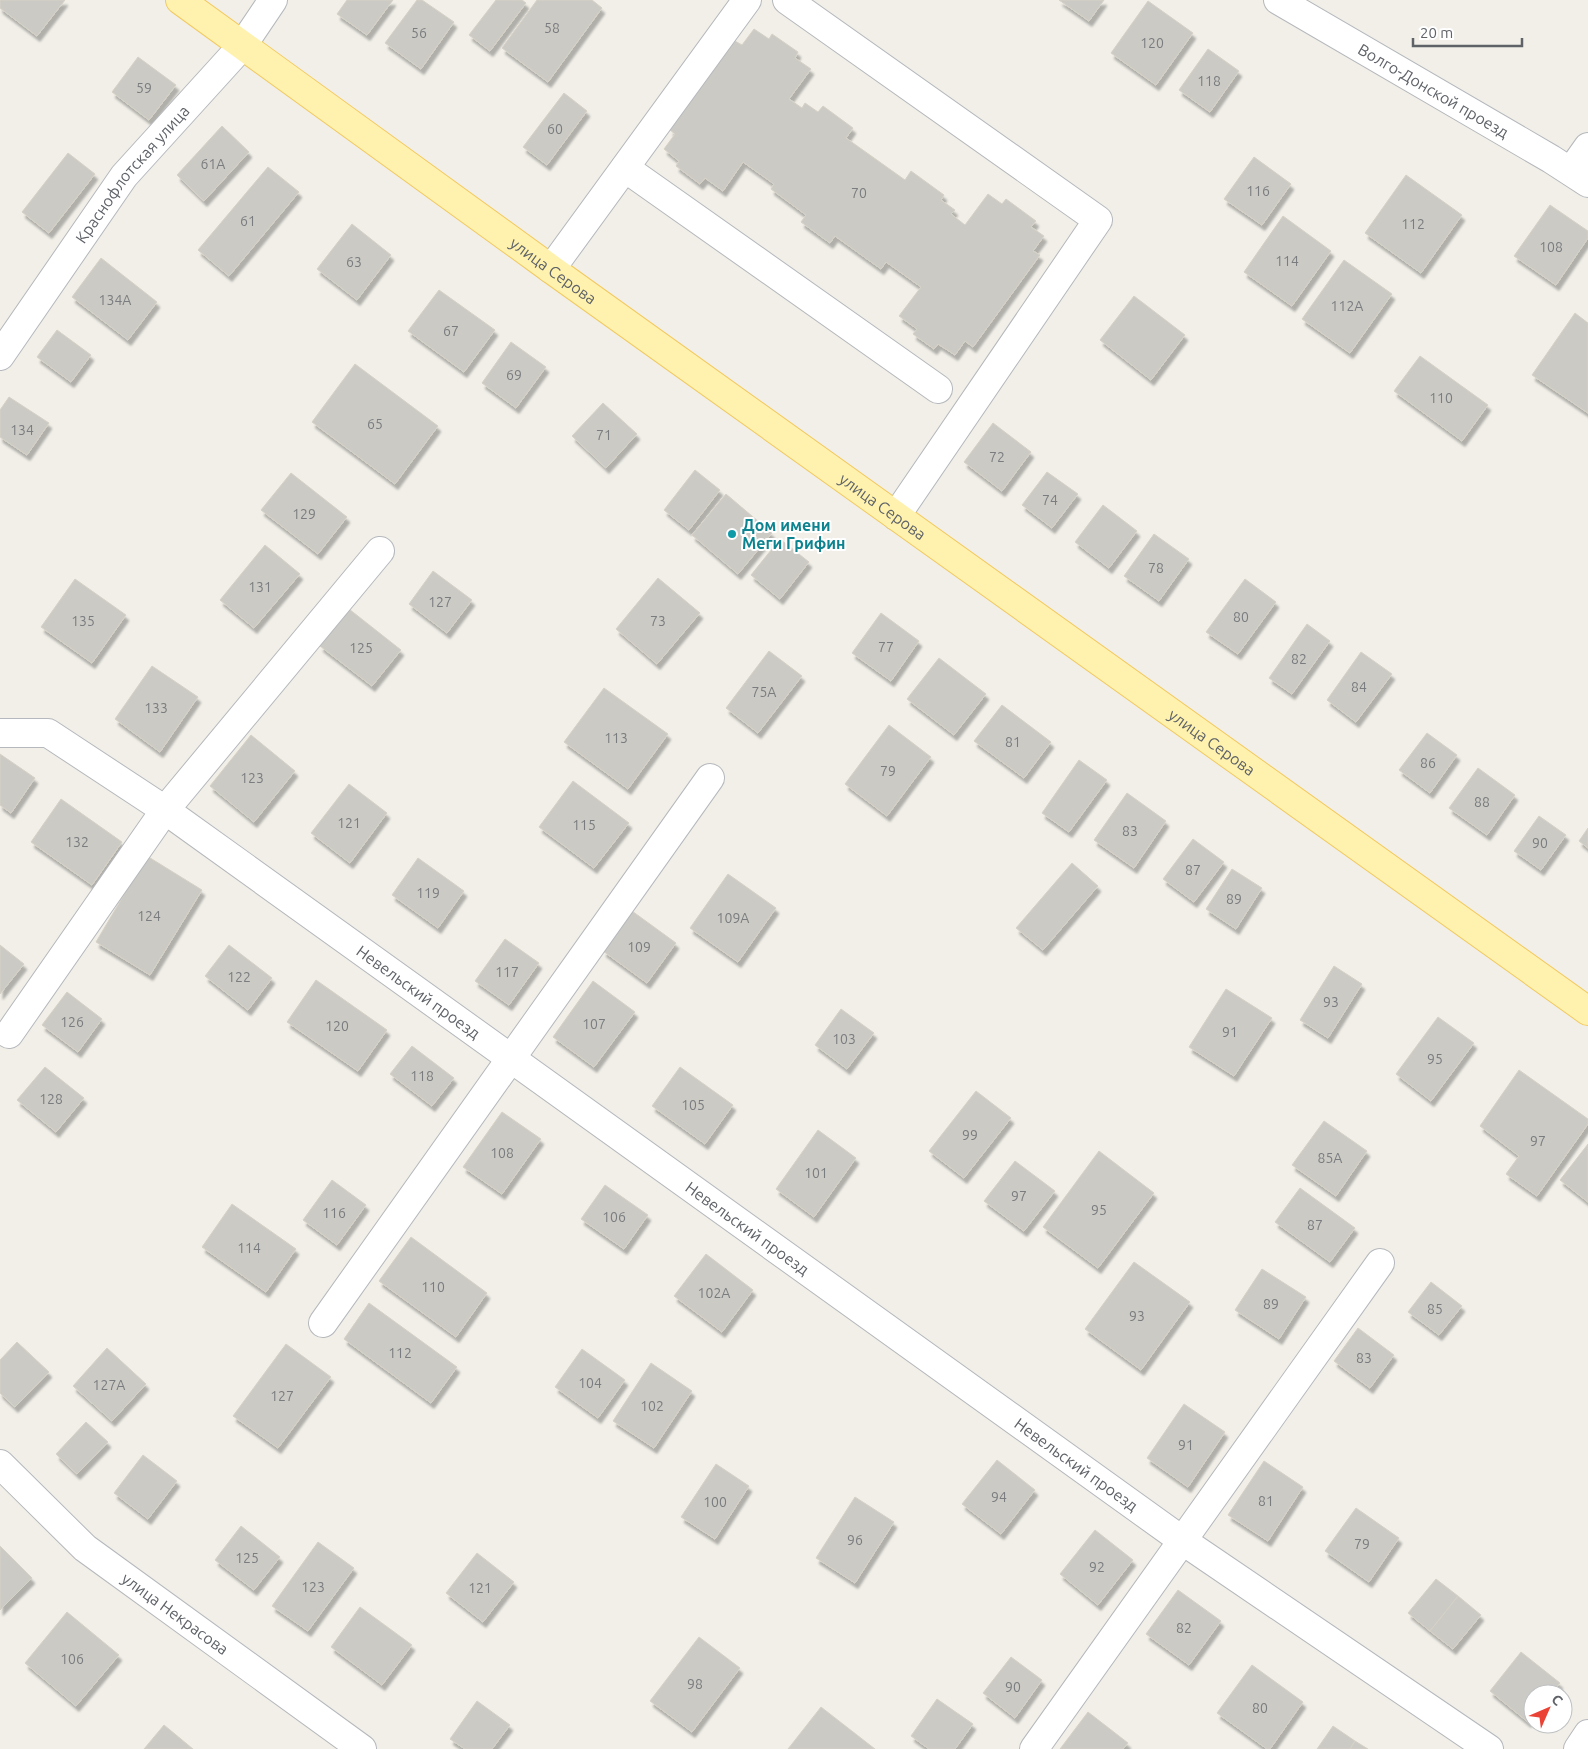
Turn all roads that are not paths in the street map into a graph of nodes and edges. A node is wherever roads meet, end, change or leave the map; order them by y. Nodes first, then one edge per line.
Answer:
1 (180, 0) edge
2 (273, 0) edge
3 (747, 0) edge
4 (787, 0) edge
5 (1278, 0) edge
6 (242, 46) junction
7 (1588, 147) edge
8 (625, 168) junction
9 (1579, 177) edge
10 (551, 269) junction
11 (0, 356) edge
12 (938, 389) dead end
13 (896, 516) junction
14 (380, 550) dead end
15 (0, 733) edge
16 (710, 778) dead end
17 (166, 810) junction
18 (1588, 1011) edge
19 (8, 1034) dead end
20 (509, 1059) junction
21 (1380, 1263) dead end
22 (323, 1323) dead end
23 (0, 1464) edge
24 (1183, 1541) junction
25 (1588, 1734) edge
26 (362, 1749) edge
27 (1034, 1749) edge
28 (1489, 1749) edge
29 (1578, 1749) edge

1 - 6 main road, улица Серова
2 - 6 street, Краснофлотская улица
3 - 8 street
4 - 13 street
5 - 9 street, Волго-Донской проезд
6 - 10 main road, улица Серова
6 - 11 street, Краснофлотская улица
7 - 9 street
8 - 10 street
8 - 12 street
10 - 13 main road, улица Серова
13 - 18 main road, улица Серова
14 - 17 street
15 - 17 street, Невельский проезд
16 - 20 street
17 - 19 street
17 - 20 street, Невельский проезд
20 - 22 street
20 - 24 street, Невельский проезд
21 - 24 street
23 - 26 street, улица Некрасова
24 - 27 street
24 - 28 street, Невельский проезд
25 - 29 street

